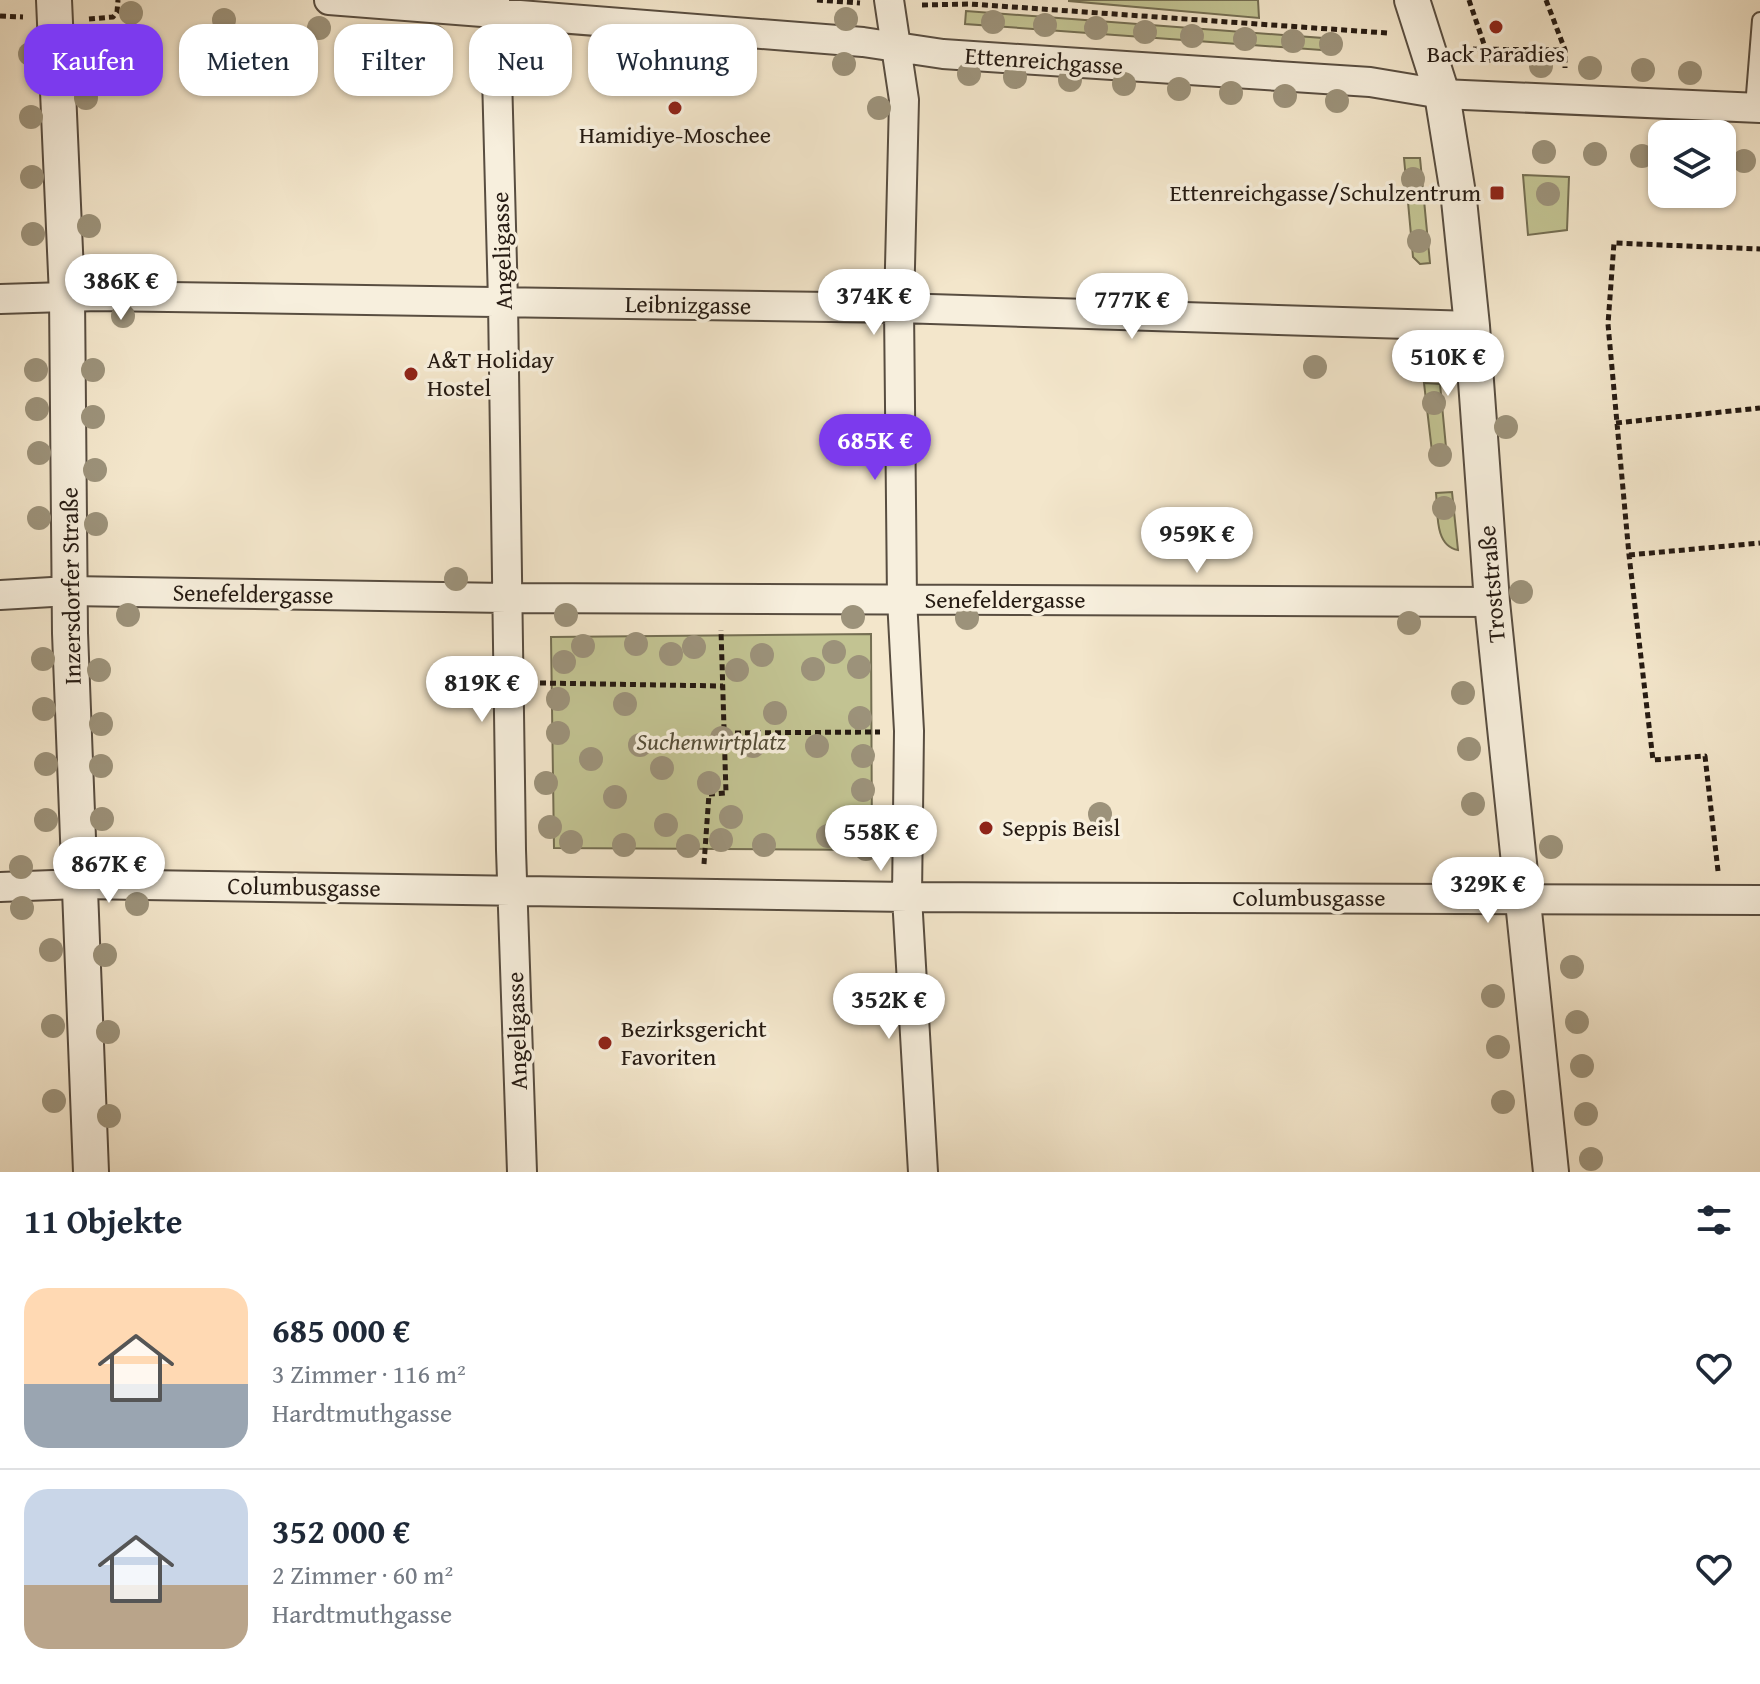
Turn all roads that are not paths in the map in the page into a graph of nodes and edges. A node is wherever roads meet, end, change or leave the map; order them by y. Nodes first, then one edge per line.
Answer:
1 (54, 0) edge
2 (329, 0) edge
3 (889, 0) edge
4 (1412, 0) edge
5 (495, 7) edge
6 (1760, 20) edge
7 (896, 47) junction
8 (1442, 94) junction
9 (1757, 107) edge
10 (67, 296) junction
11 (0, 299) edge
12 (503, 302) junction
13 (899, 308) junction
14 (1472, 326) junction
15 (69, 591) junction
16 (0, 595) edge
17 (506, 598) junction
18 (902, 599) junction
19 (1492, 602) junction
20 (79, 884) junction
21 (0, 887) edge
22 (512, 889) junction
23 (907, 897) junction
24 (1524, 899) junction
25 (1760, 900) edge
26 (91, 1172) edge
27 (522, 1172) edge
28 (923, 1172) edge
29 (1551, 1172) edge

1 - 10 street, Inzersdorfer Straße
2 - 5 street, Ettenreichgasse
3 - 7 street
4 - 8 street, Troststraße
5 - 7 street, Ettenreichgasse
5 - 12 street, Angeligasse
6 - 9 lane
7 - 8 street, Ettenreichgasse
7 - 13 street
8 - 9 street, Ettenreichgasse
8 - 14 street, Troststraße
10 - 11 street, Leibnizgasse
10 - 12 street, Leibnizgasse
10 - 15 street, Inzersdorfer Straße
12 - 13 street, Leibnizgasse
12 - 17 street, Angeligasse
13 - 14 street, Leibnizgasse
13 - 18 street
14 - 19 street, Troststraße
15 - 16 street, Senefeldergasse
15 - 17 street, Senefeldergasse
15 - 20 street, Inzersdorfer Straße
17 - 18 street
17 - 22 street
18 - 19 street, Senefeldergasse
18 - 23 street
19 - 24 street, Troststraße
20 - 21 street, Columbusgasse
20 - 22 street, Columbusgasse
20 - 26 street, Inzersdorfer Straße
22 - 23 street
22 - 27 street, Angeligasse
23 - 24 street, Columbusgasse
23 - 28 street
24 - 25 street, Columbusgasse
24 - 29 street, Troststraße

